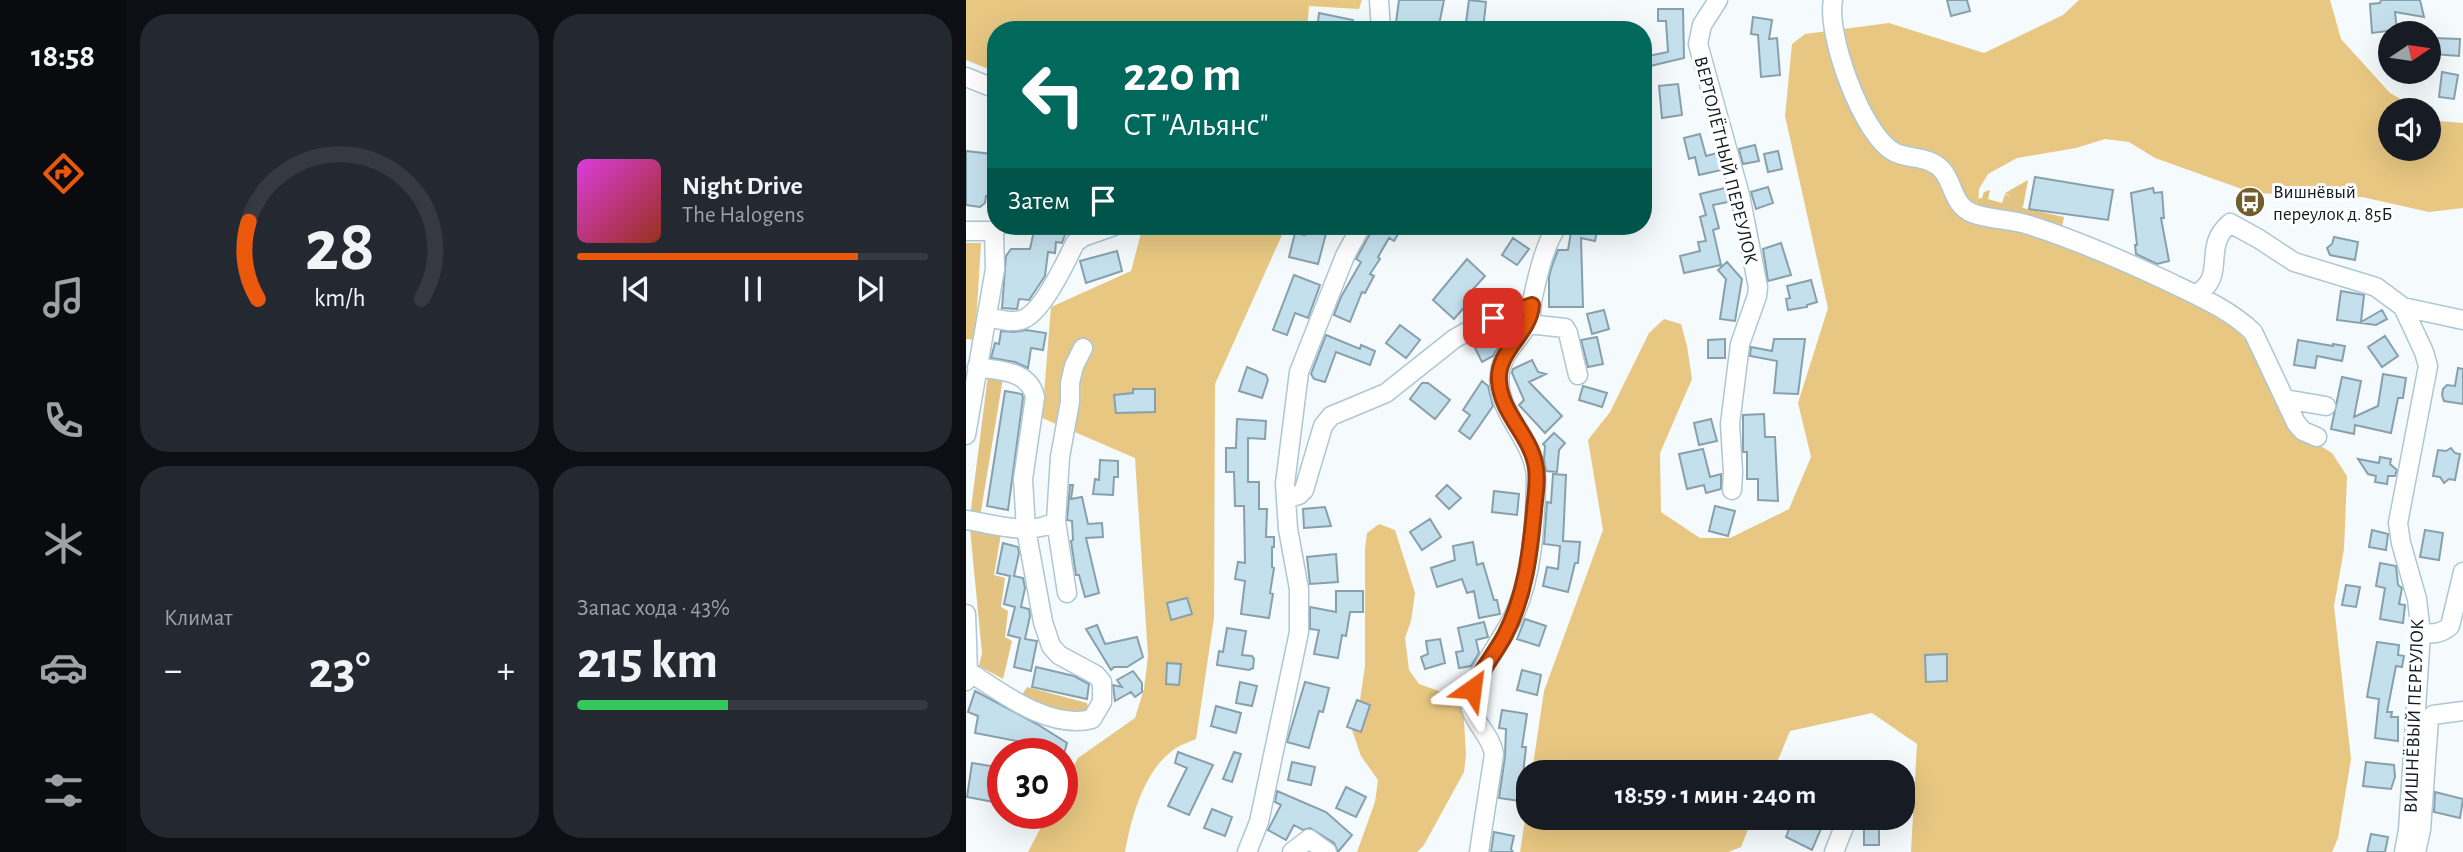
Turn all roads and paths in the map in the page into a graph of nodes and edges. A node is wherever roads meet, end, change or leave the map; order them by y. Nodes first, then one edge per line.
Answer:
1 (1379, 0) edge
2 (1718, 0) edge
3 (1833, 0) edge
4 (1380, 21) edge
5 (966, 77) edge
6 (987, 85) edge
7 (987, 229) edge
8 (966, 230) edge
9 (996, 235) edge
10 (1089, 235) edge
11 (1356, 235) edge
12 (1553, 235) edge
13 (2197, 294) junction
14 (1532, 305) junction
15 (2403, 307) junction
16 (988, 317) junction
17 (2463, 320) edge
18 (1528, 324) junction
19 (1083, 348) dead end
20 (977, 367) junction
21 (1578, 375) dead end
22 (2285, 399) junction
23 (2326, 406) dead end
24 (966, 435) edge
25 (2317, 437) dead end
26 (1732, 489) dead end
27 (1286, 499) junction
28 (966, 520) edge
29 (1056, 522) junction
30 (1026, 529) junction
31 (2463, 572) edge
32 (1067, 593) dead end
33 (966, 614) edge
34 (2421, 633) junction
35 (967, 676) edge
36 (2463, 711) edge
37 (1843, 830) edge
38 (1252, 850) edge
39 (1292, 852) edge
40 (1327, 852) edge
41 (1479, 852) edge
42 (1834, 852) edge
43 (2404, 852) edge
44 (2416, 852) edge

1 - 4 street
2 - 26 street, ВЕРТОЛЁТНЫЙ ПЕРЕУЛОК
3 - 13 street
5 - 6 street
7 - 8 street
9 - 16 street
10 - 16 street
11 - 27 street
12 - 14 street
13 - 15 street, ВИШНЁВЫЙ ПЕРЕУЛОК
13 - 22 street
14 - 18 street
14 - 27 street
15 - 17 street
15 - 34 street, ВИШНЁВЫЙ ПЕРЕУЛОК
16 - 20 street
18 - 21 street
18 - 41 street
19 - 29 street
20 - 24 street
20 - 30 street
22 - 23 street
22 - 25 street
27 - 38 street
28 - 30 street
29 - 30 street
29 - 32 street
30 - 35 street
31 - 34 street
33 - 35 street
34 - 43 street, ВИШНЁВЫЙ ПЕРЕУЛОК
36 - 44 street
37 - 42 street
39 - 40 street

